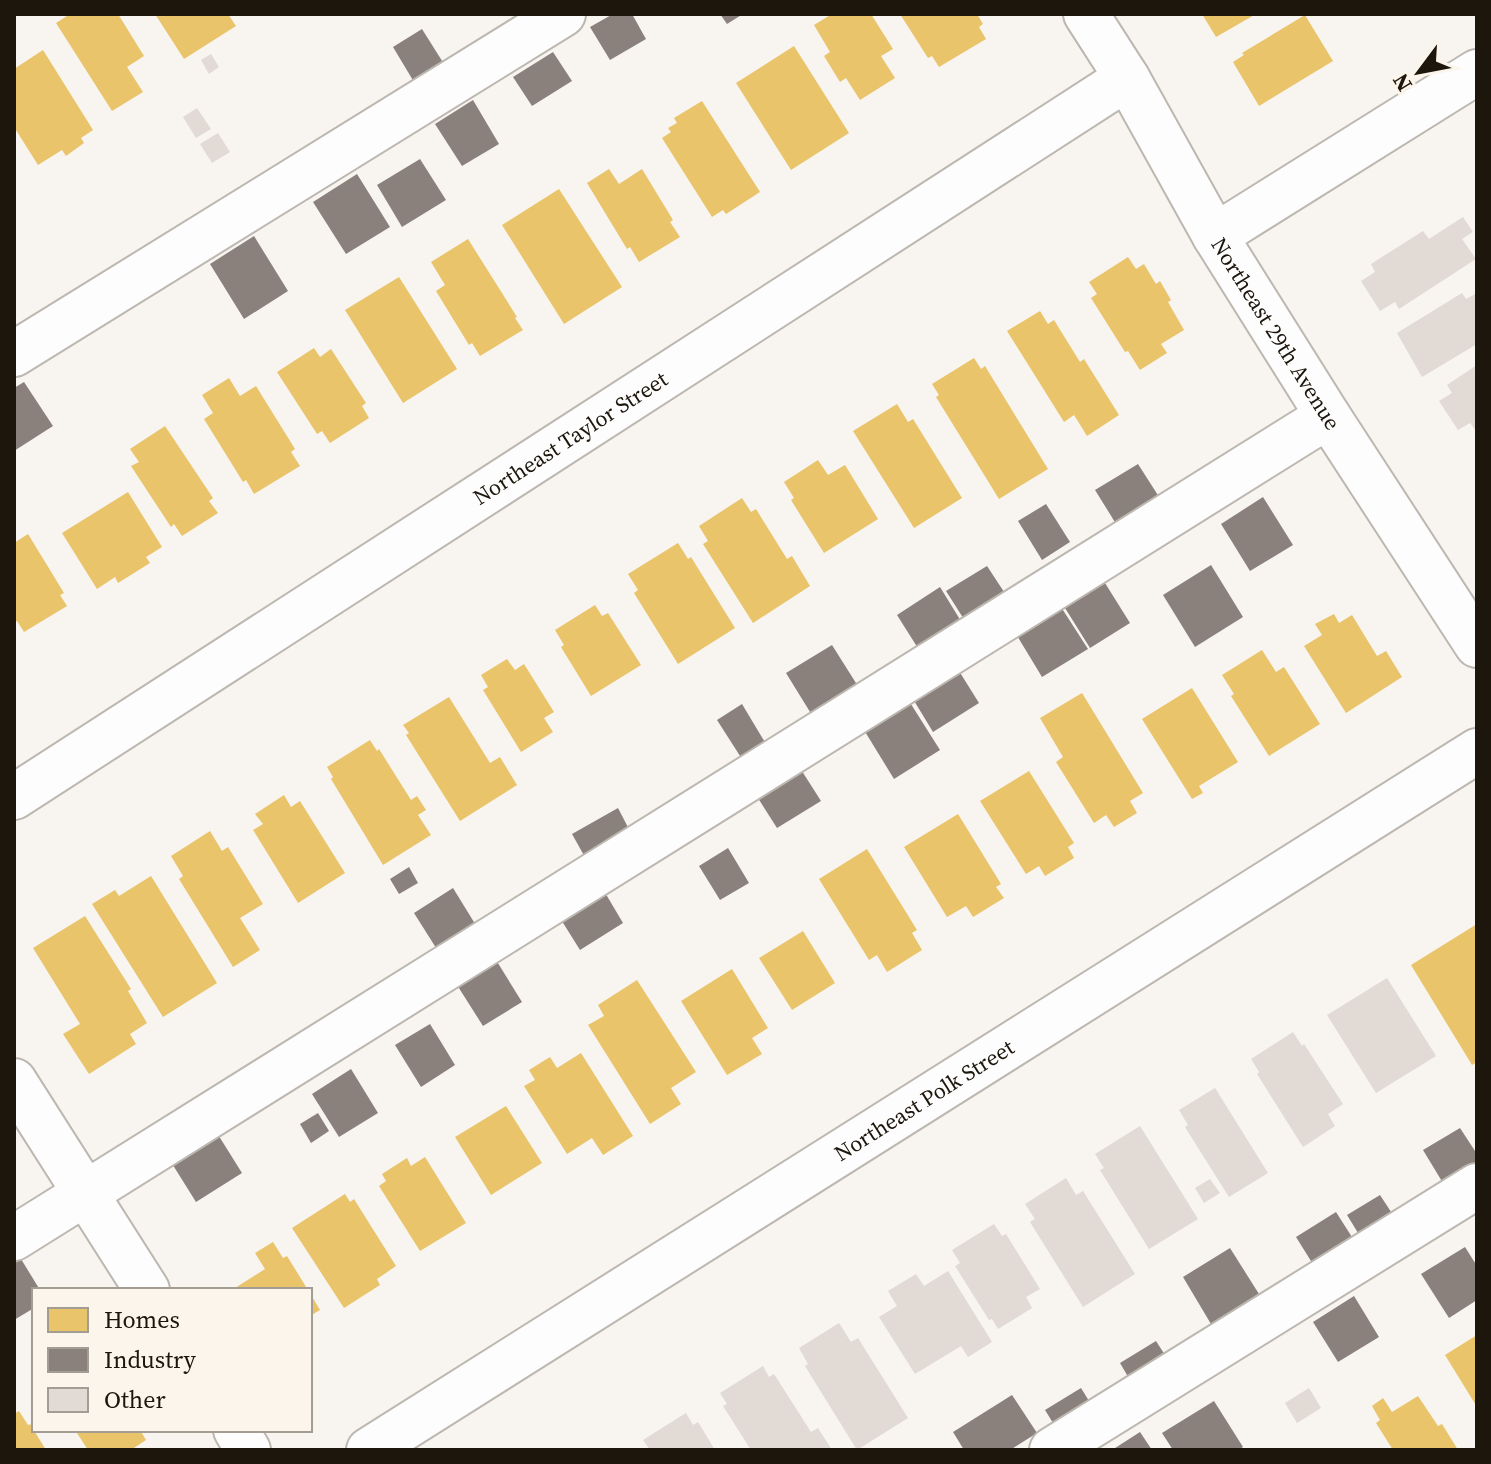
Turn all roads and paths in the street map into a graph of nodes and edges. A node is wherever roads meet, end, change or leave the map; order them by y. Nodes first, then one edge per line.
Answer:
1 (563, 14) edge
2 (1086, 14) edge
3 (1477, 72) edge
4 (1127, 78) junction
5 (1215, 236) junction
6 (14, 354) edge
7 (1328, 416) junction
8 (1477, 645) edge
9 (1477, 751) edge
10 (14, 797) edge
11 (14, 1081) edge
12 (1477, 1186) edge
13 (85, 1194) junction
14 (14, 1238) edge
15 (146, 1288) edge
16 (237, 1432) edge
17 (248, 1450) edge
18 (369, 1450) edge
19 (1052, 1450) edge

1 - 6 street
2 - 4 street, Northeast 29th Avenue
3 - 5 street
4 - 5 street, Northeast 29th Avenue
4 - 10 street, Northeast Taylor Street
5 - 7 street, Northeast 29th Avenue
7 - 8 street, Northeast 29th Avenue
7 - 13 street
9 - 18 street, Northeast Polk Street
11 - 13 street
12 - 19 street
13 - 14 street
13 - 15 street
16 - 17 street

